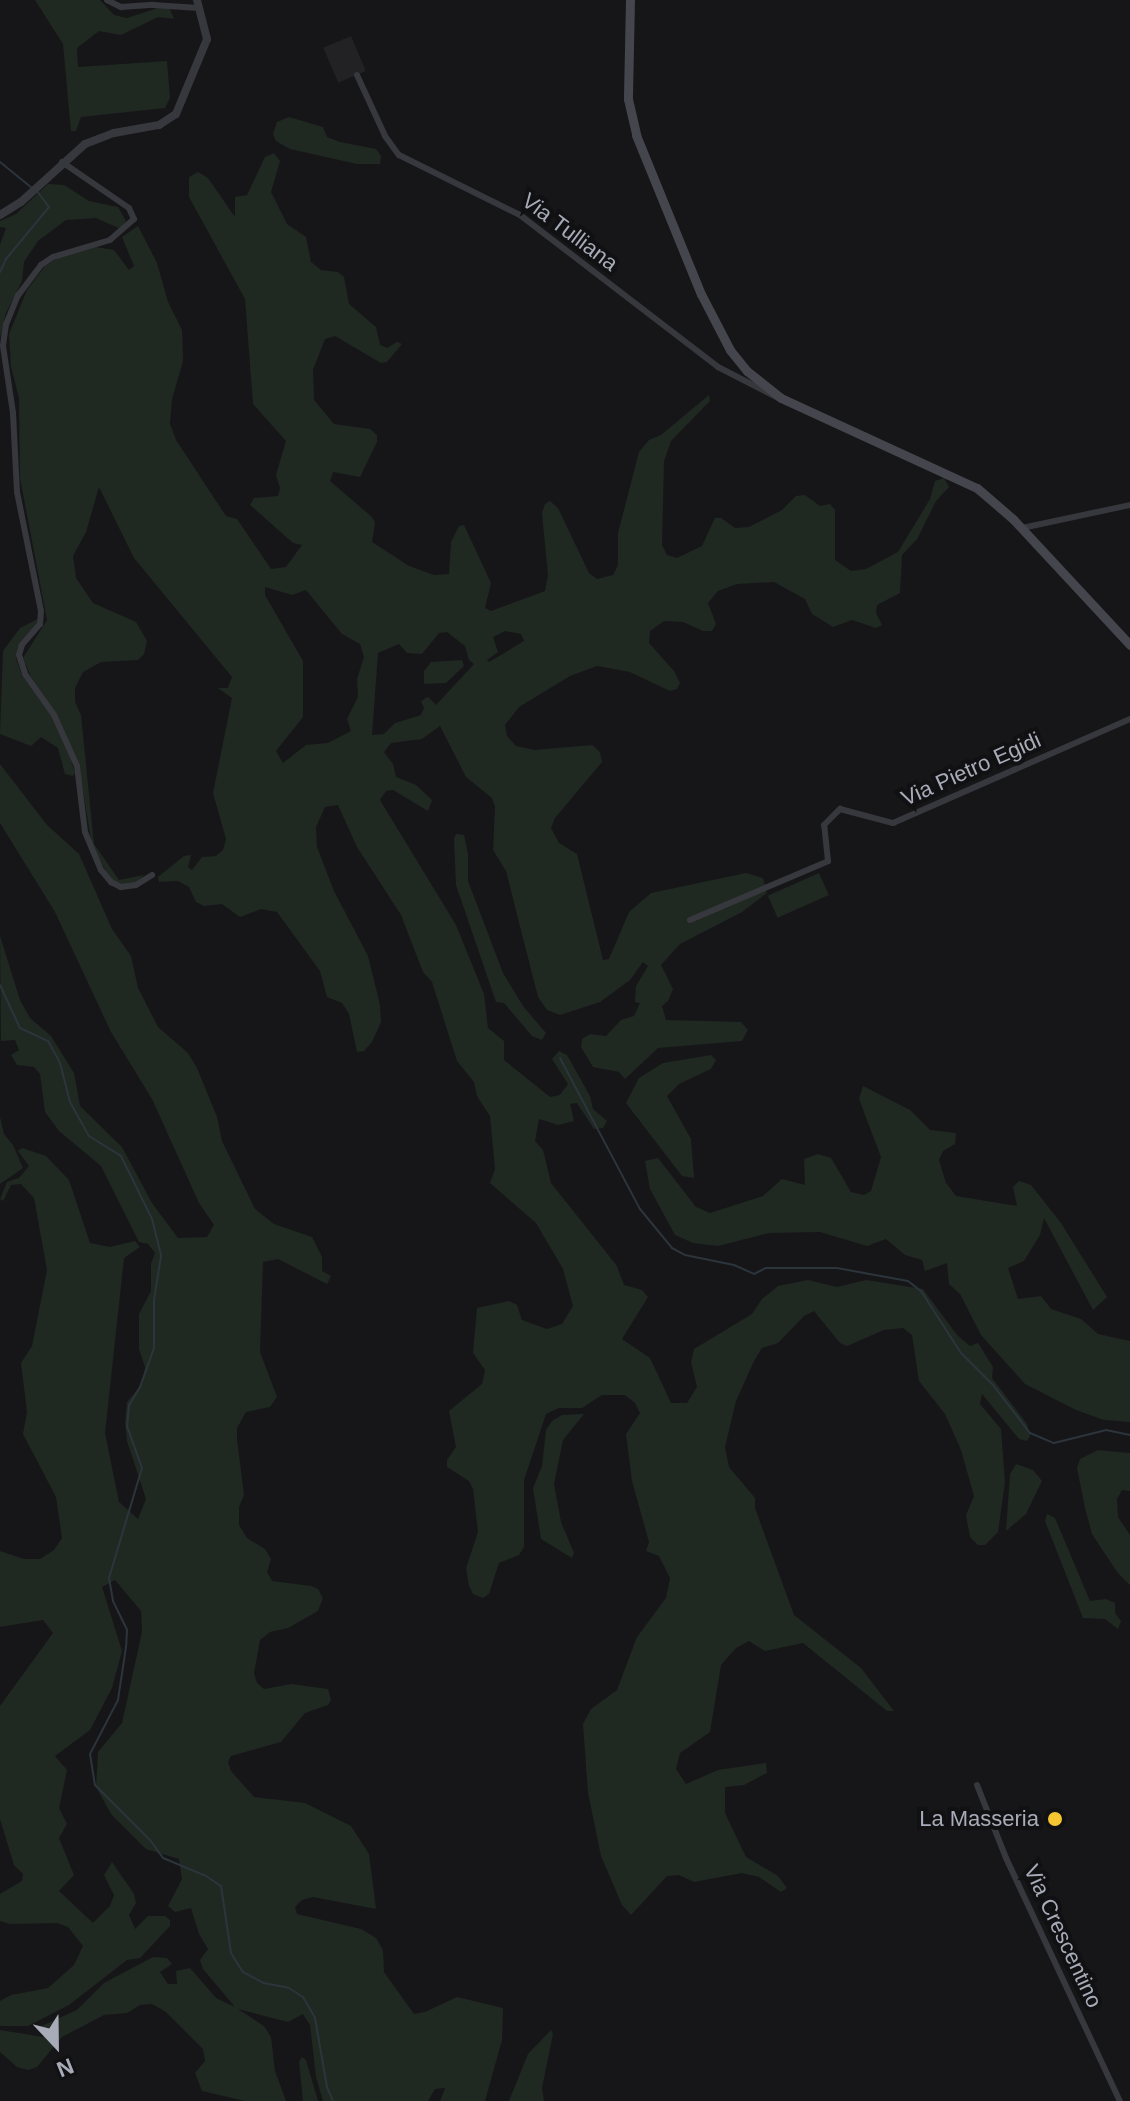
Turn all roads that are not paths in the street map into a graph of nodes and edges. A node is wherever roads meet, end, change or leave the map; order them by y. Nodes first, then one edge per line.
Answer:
1 (107, 0) edge
2 (630, 0) edge
3 (198, 4) edge
4 (357, 75) dead end
5 (62, 162) junction
6 (0, 215) edge
7 (787, 401) junction
8 (1130, 505) edge
9 (1022, 528) junction
10 (1130, 645) edge
11 (1130, 719) edge
12 (152, 875) dead end
13 (690, 920) dead end
14 (977, 1785) dead end
15 (1120, 2101) edge

1 - 3 street
2 - 7 main road
3 - 5 street
4 - 7 street, Via Tulliana
5 - 6 street
5 - 12 street
7 - 9 main road
8 - 9 street
9 - 10 main road
11 - 13 street, Via Pietro Egidi
14 - 15 street, Via Crescentino

